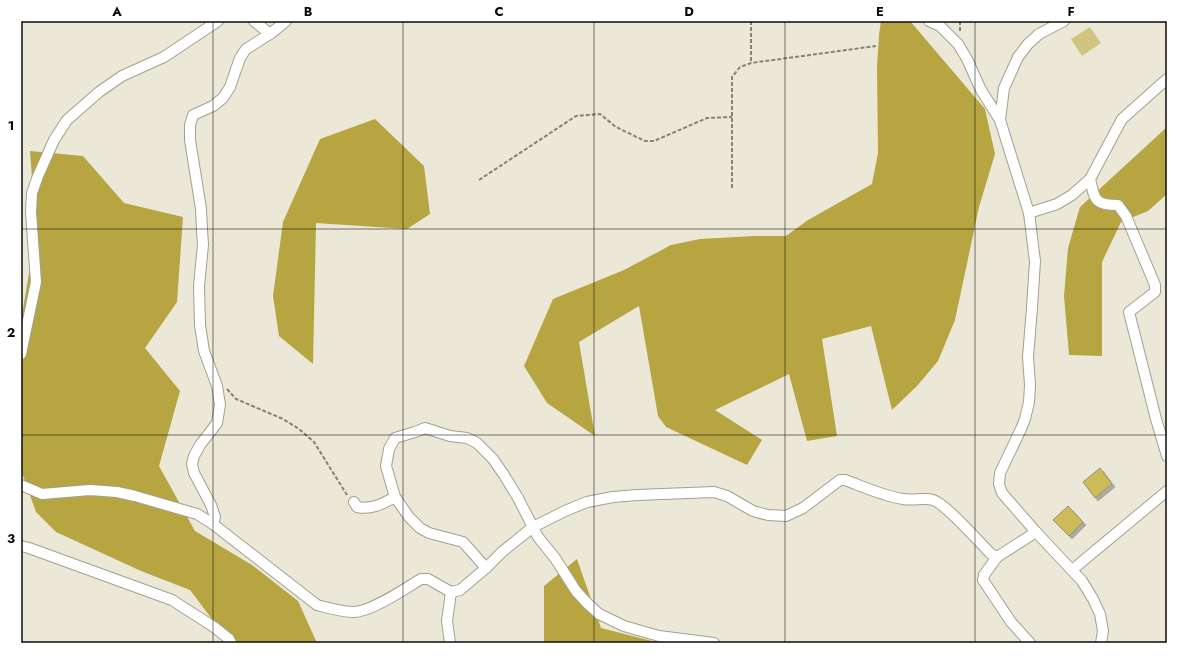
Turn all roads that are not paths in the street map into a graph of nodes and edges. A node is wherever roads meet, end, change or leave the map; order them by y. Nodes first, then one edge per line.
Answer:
1 (218, 21) edge
2 (254, 21) edge
3 (286, 21) edge
4 (929, 21) edge
5 (1064, 21) edge
6 (270, 34) junction
7 (1167, 79) edge
8 (1000, 120) junction
9 (1090, 179) junction
10 (1029, 213) junction
11 (21, 354) edge
12 (1167, 456) edge
13 (21, 485) edge
14 (1167, 491) edge
15 (395, 497) junction
16 (354, 502) road end
17 (213, 524) junction
18 (533, 527) junction
19 (1036, 532) junction
20 (21, 546) edge
21 (997, 557) junction
22 (486, 568) junction
23 (1072, 570) junction
24 (451, 592) junction
25 (231, 643) edge
26 (450, 643) edge
27 (714, 643) edge
28 (1030, 643) edge
29 (1101, 643) edge

1 - 11 street
2 - 6 street
3 - 6 street
4 - 8 street
5 - 8 street
6 - 17 street
7 - 9 street
8 - 10 street
9 - 10 street
9 - 12 street
10 - 19 street
13 - 17 street
14 - 23 street
15 - 16 street
15 - 18 street
15 - 22 street
17 - 24 street
18 - 21 street
18 - 22 street
18 - 27 street
19 - 21 street
19 - 23 street
20 - 25 street
21 - 28 street
22 - 24 street
23 - 29 street
24 - 26 street

